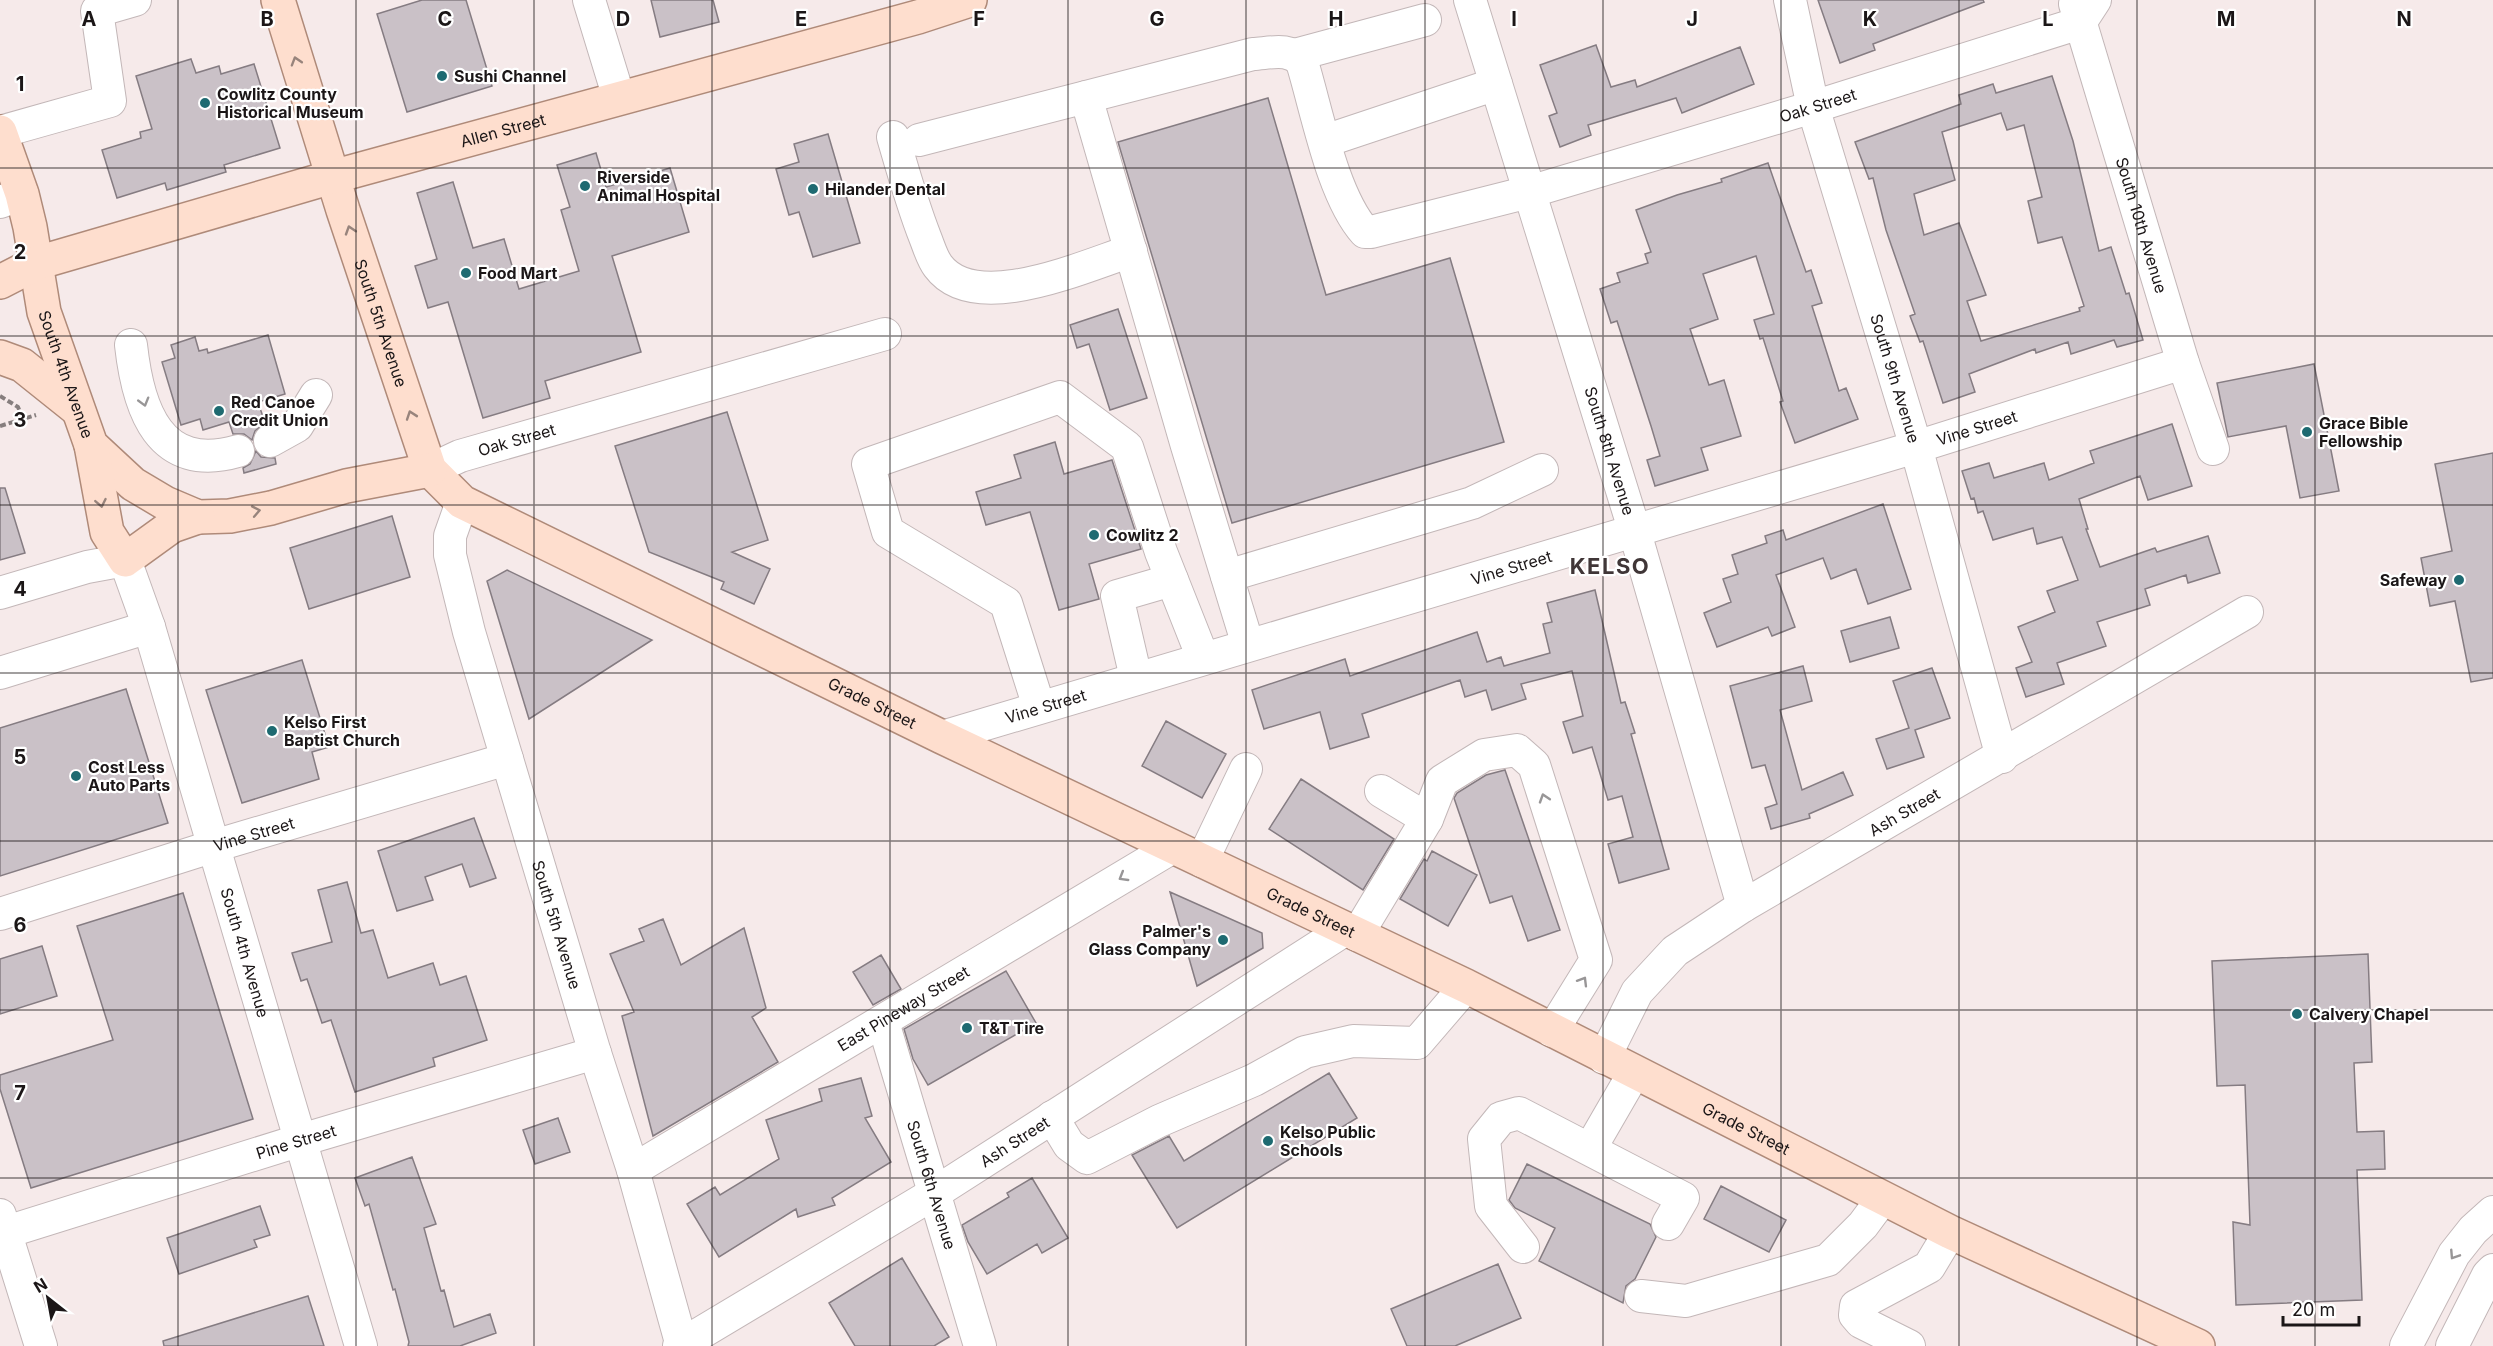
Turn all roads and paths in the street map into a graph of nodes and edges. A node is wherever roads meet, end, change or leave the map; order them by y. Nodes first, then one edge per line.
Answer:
1 (135, 0) edge
2 (278, 0) edge
3 (589, 0) edge
4 (970, 0) edge
5 (1470, 0) edge
6 (1790, 0) edge
7 (2083, 8) edge
8 (1425, 20) dead end
9 (1295, 55) junction
10 (1496, 84) junction
11 (1086, 97) junction
12 (619, 98) junction
13 (1813, 107) junction
14 (0, 132) edge
15 (1325, 141) junction
16 (333, 177) junction
17 (1529, 192) junction
18 (11, 198) edge
19 (1131, 251) junction
20 (37, 263) junction
21 (0, 271) edge
22 (0, 282) edge
23 (885, 334) dead end
24 (131, 345) dead end
25 (0, 357) edge
26 (2183, 363) junction
27 (316, 395) dead end
28 (0, 396) edge
29 (78, 410) junction
30 (46, 412) dead end
31 (23, 419) junction
32 (0, 426) edge
33 (270, 441) dead end
34 (91, 445) junction
35 (1916, 447) junction
36 (2213, 449) dead end
37 (238, 451) dead end
38 (430, 470) junction
39 (1542, 470) dead end
40 (149, 495) joint
41 (462, 502) junction
42 (198, 516) junction
43 (1634, 529) junction
44 (125, 560) junction
45 (1227, 576) junction
46 (1172, 580) junction
47 (0, 593) edge
48 (2247, 612) dead end
49 (149, 627) junction
50 (1248, 645) junction
51 (1203, 658) junction
52 (0, 673) edge
53 (1136, 678) junction
54 (1040, 707) junction
55 (942, 736) junction
56 (2002, 757) junction
57 (507, 759) junction
58 (1246, 769) dead end
59 (1381, 791) dead end
60 (1427, 819) junction
61 (214, 846) junction
62 (1173, 847) junction
63 (1202, 861) junction
64 (1743, 906) junction
65 (0, 914) edge
66 (1351, 932) junction
67 (1466, 986) junction
68 (883, 1022) junction
69 (1552, 1031) junction
70 (595, 1053) junction
71 (1604, 1058) junction
72 (1634, 1073) junction
73 (1052, 1117) junction
74 (301, 1140) junction
75 (1590, 1149) junction
76 (633, 1170) junction
77 (933, 1194) junction
78 (1883, 1198) junction
79 (2493, 1212) edge
80 (1668, 1224) dead end
81 (2, 1227) edge
82 (1950, 1232) junction
83 (1523, 1247) dead end
84 (2493, 1270) edge
85 (1641, 1296) dead end
86 (41, 1346) edge
87 (361, 1346) edge
88 (681, 1346) edge
89 (980, 1346) edge
90 (1909, 1346) edge
91 (2198, 1346) edge
92 (2406, 1346) edge
93 (2452, 1346) edge

1 - 14 street
16 -> 2 main road, South 5th Avenue
3 - 12 street
4 - 12 main road, Allen Street
5 - 10 street, South 8th Avenue
6 - 13 street, South 9th Avenue
7 - 13 street, Oak Street
7 - 26 street, South 10th Avenue
8 - 9 street
9 - 11 street
9 - 15 street
10 - 15 street
10 - 17 street, South 8th Avenue
11 - 19 street
11 - 19 street
12 - 16 main road, Allen Street
13 - 17 street, Oak Street
13 - 35 street, South 9th Avenue
14 - 18 main road, South 4th Avenue
15 - 17 street, Oak Street
16 - 20 main road, Allen Street
38 -> 16 main road, South 5th Avenue
17 - 43 street, South 8th Avenue
18 - 20 main road, South 4th Avenue
19 - 45 street
20 - 21 street, Allen Street
20 - 22 main road, Allen Street
20 - 29 main road, South 4th Avenue
23 - 38 street, Oak Street
24 -> 37 street
25 - 29 main road
26 - 35 street, Vine Street
26 - 36 street, South 10th Avenue
27 - 33 street
28 - 31 path
29 - 34 main road, South 4th Avenue
30 - 31 path
31 - 32 path
34 - 40 main road, South 4th Avenue
34 -> 44 main road
35 - 43 street, Vine Street
35 - 56 street, South 9th Avenue
38 - 41 main road, Grade Street
42 -> 38 main road, Oak Street
39 - 45 street
40 - 42 main road, Oak Street
41 - 55 main road, Grade Street
41 - 57 street, South 5th Avenue
42 - 44 main road
43 - 50 street, Vine Street
43 - 64 street, South 8th Avenue
44 - 47 street
44 - 49 street, South 4th Avenue
45 - 50 street
46 - 51 street
46 - 53 street
46 - 54 street
48 - 56 street, Ash Street
49 - 52 street
49 - 61 street, South 4th Avenue
50 - 51 street, Vine Street
51 - 53 street, Vine Street
53 - 54 street, Vine Street
54 - 55 street, Vine Street
55 - 62 main road, Grade Street
56 - 64 street, Ash Street
57 - 61 street, Vine Street
57 - 70 street, South 5th Avenue
58 - 63 street
59 - 60 street
60 - 66 street
69 -> 60 street
61 - 65 street, Vine Street
61 - 74 street, South 4th Avenue
62 - 63 main road, Grade Street
62 -> 68 street, East Pineway Street
63 - 66 main road, Grade Street
64 - 71 street, Ash Street
66 - 67 main road, Grade Street
66 - 73 street, Ash Street
67 - 69 main road, Grade Street
67 - 73 street
68 - 76 street, East Pineway Street
68 - 77 street, South 6th Avenue
69 - 71 main road, Grade Street
70 - 74 street, Pine Street
70 - 76 street, South 5th Avenue
71 - 72 main road, Grade Street
72 - 75 street
72 - 78 main road, Grade Street
73 - 77 street, Ash Street
74 - 81 street, Pine Street
74 - 87 street, South 4th Avenue
75 - 80 street
75 - 83 street
76 - 88 street, South 5th Avenue
77 - 88 street, Ash Street
77 - 89 street, South 6th Avenue
78 - 82 main road, Grade Street
78 - 85 street
79 -> 92 street
81 - 86 street
82 - 90 street
82 - 91 main road, Grade Street
84 - 93 street

